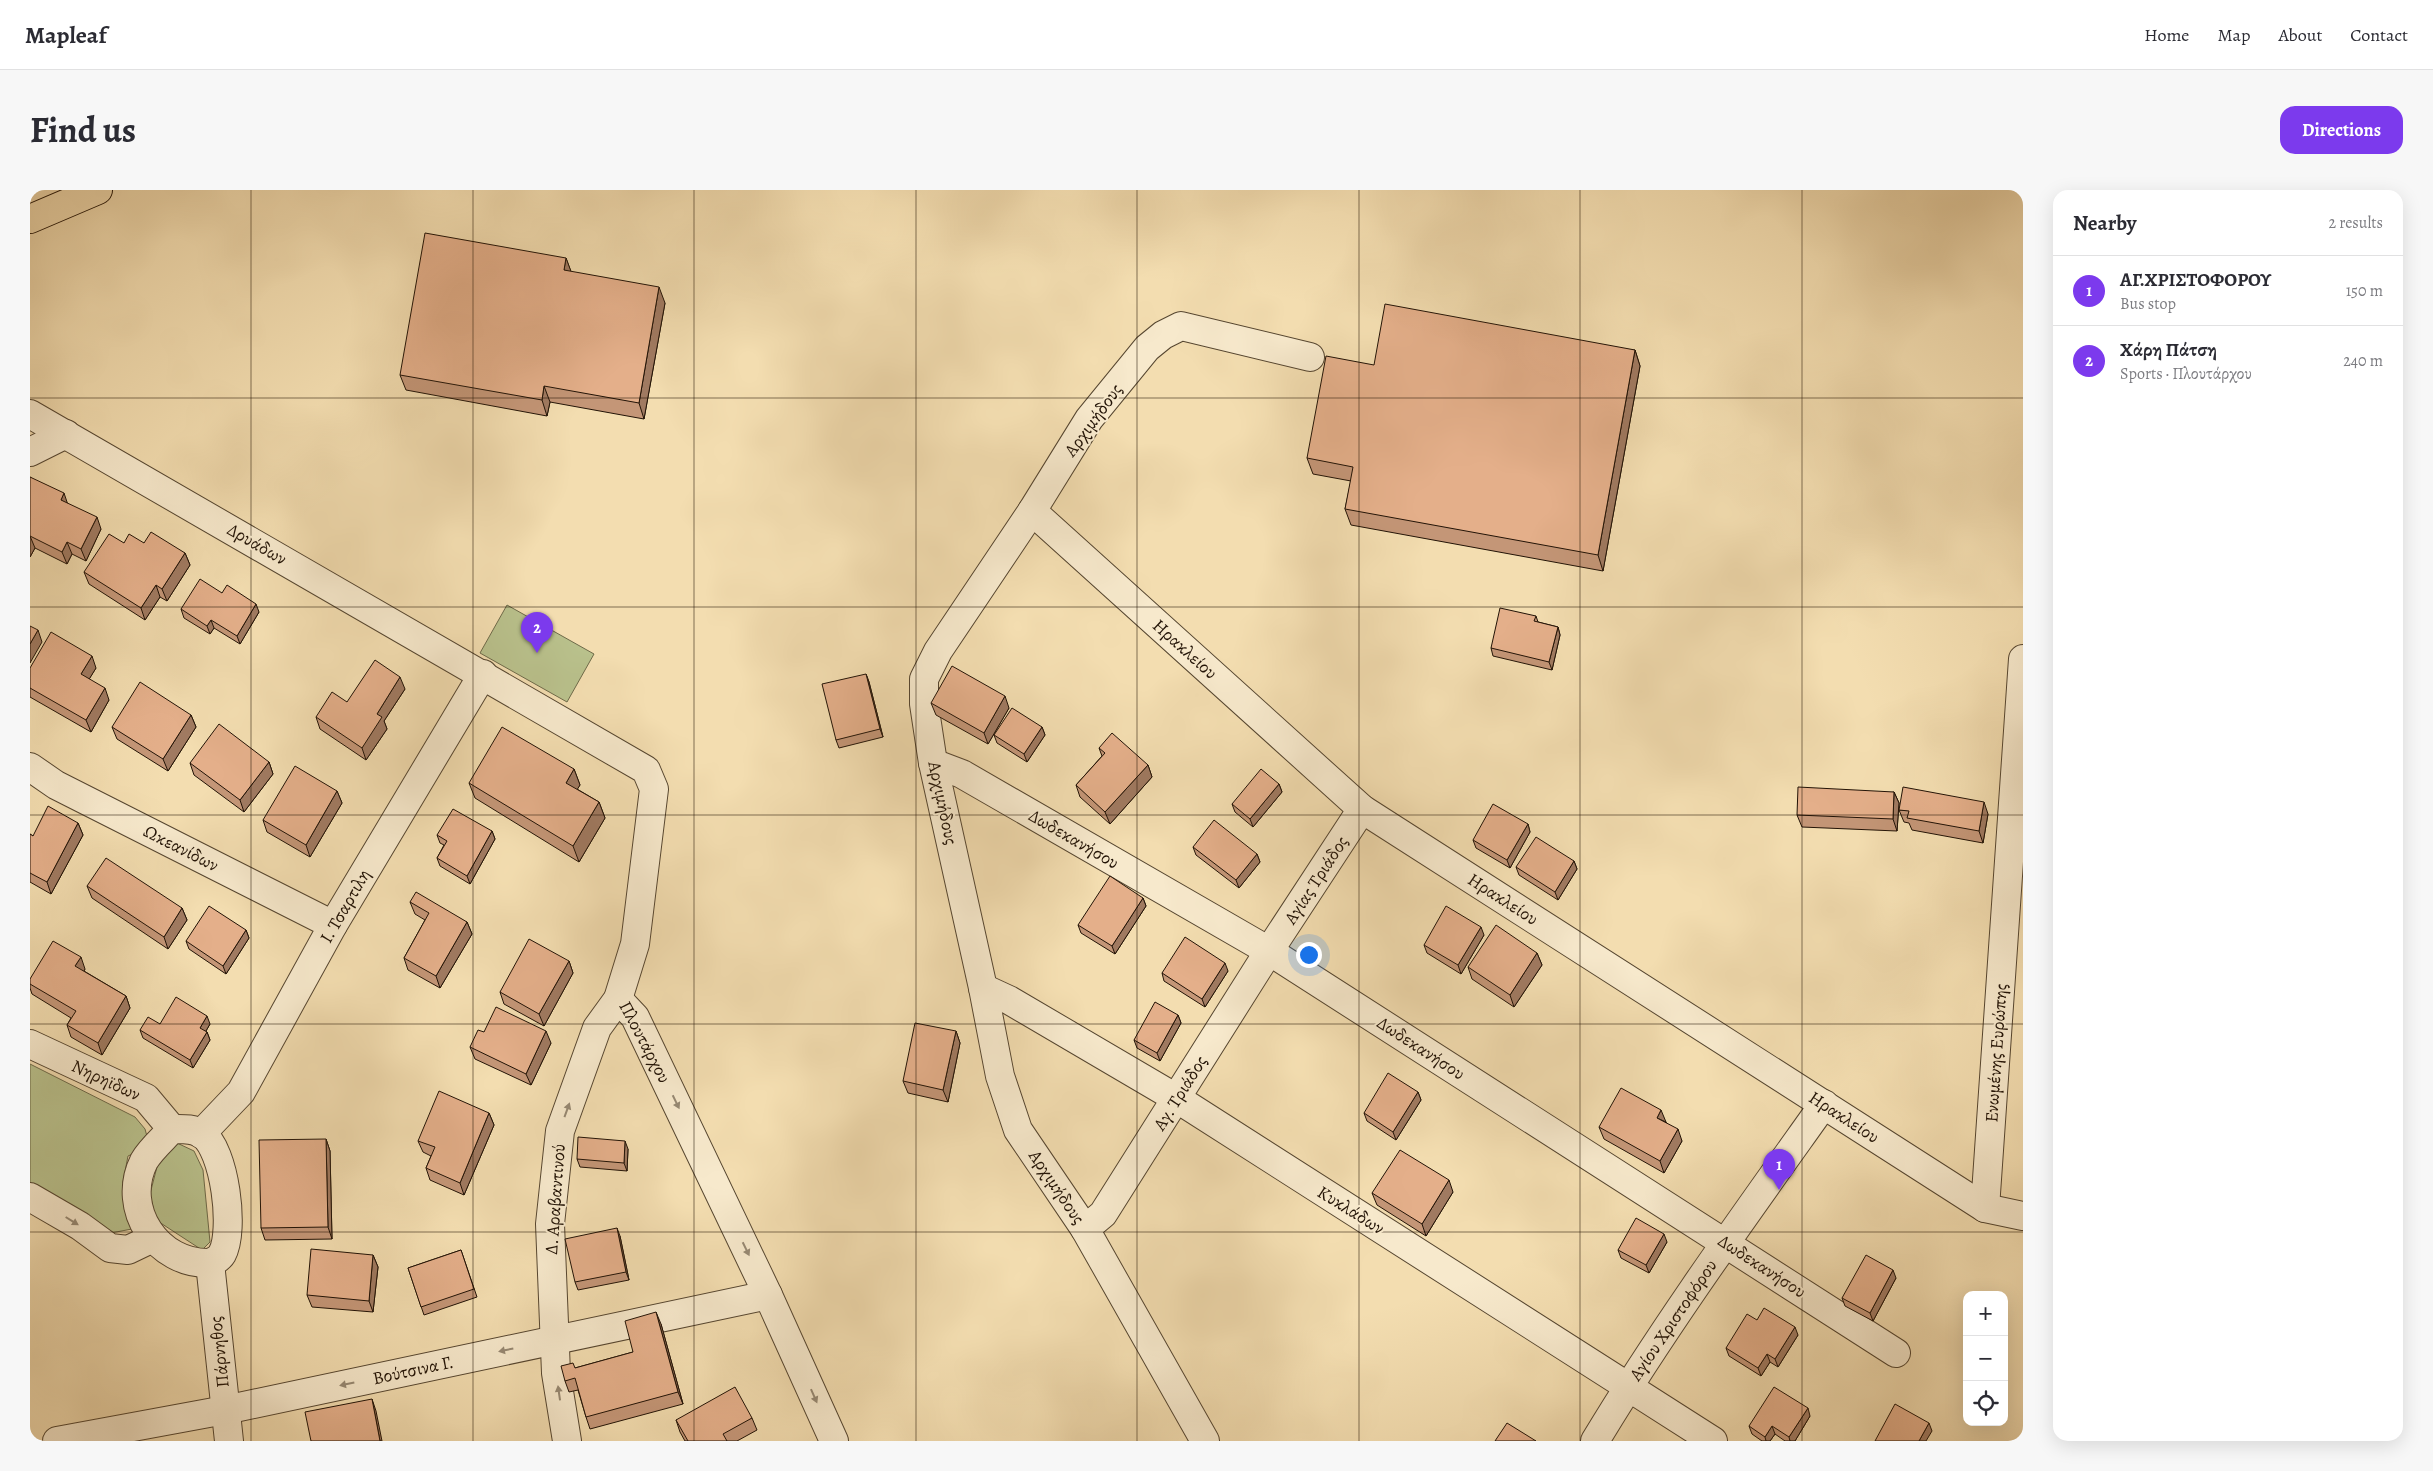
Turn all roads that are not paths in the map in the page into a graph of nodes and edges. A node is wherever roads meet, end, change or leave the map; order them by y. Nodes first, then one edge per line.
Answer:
1 (98, 190) edge
2 (30, 219) edge
3 (1310, 356) dead end
4 (30, 414) edge
5 (66, 434) junction
6 (30, 452) edge
7 (1032, 510) junction
8 (2023, 659) edge
9 (483, 674) junction
10 (933, 763) junction
11 (30, 767) edge
12 (1362, 809) junction
13 (333, 925) junction
14 (1269, 951) junction
15 (984, 988) junction
16 (618, 999) junction
17 (30, 1044) edge
18 (1176, 1098) junction
19 (1824, 1104) junction
20 (172, 1130) junction
21 (202, 1134) junction
22 (30, 1196) edge
23 (1985, 1208) junction
24 (2023, 1216) edge
25 (1085, 1229) junction
26 (153, 1238) junction
27 (1725, 1242) junction
28 (210, 1263) junction
29 (768, 1295) junction
30 (554, 1340) junction
31 (1896, 1353) dead end
32 (1628, 1386) junction
33 (225, 1410) junction
34 (57, 1441) edge
35 (229, 1441) edge
36 (567, 1441) edge
37 (834, 1441) edge
38 (1205, 1441) edge
39 (1595, 1441) edge
40 (1713, 1441) edge

1 - 2 main road
3 - 7 street, Αρχιμήδους
4 - 5 street, Δρυάδων
5 - 6 street
5 - 9 street, Δρυάδων
7 - 10 street, Αρχιμήδους
7 - 12 street, Ηρακλείου
8 - 23 street, Ενωμένης Ευρώπης
9 - 13 street, Ι. Τσαρτιλη
9 - 16 street, Πλουτάρχου
10 - 14 street, Δωδεκανήσου
10 - 15 street, Αρχιμήδους
11 - 13 street, Ωκεανίδων
12 - 14 street, Αγίας Τριάδος
12 - 19 street, Ηρακλείου
13 - 21 street, Ι. Τσαρτιλη
14 - 18 street, Αγ. Τριάδος
14 - 27 street, Δωδεκανήσου
15 - 18 street, Κυκλάδων
15 - 25 street, Αρχιμήδους
16 -> 29 street, Πλουτάρχου
30 -> 16 street, Δ. Αραβαντινού
17 - 20 street, Νηρηϊδων
18 - 25 street, Αγ. Τριάδος
18 - 32 street, Κυκλάδων
19 - 23 street, Ηρακλείου
19 - 27 street, Αγίου Χριστοφόρου
20 - 21 street
20 - 26 street
21 - 28 street
22 -> 26 street
23 - 24 street, Ηρακλείου
25 - 38 street, Αρχιμήδους
26 - 28 street
27 - 31 street, Δωδεκανήσου
27 - 32 street, Αγίου Χριστοφόρου
28 - 33 street, Πάρνηθος
29 - 30 street, Βούτσινα Γ.
29 -> 37 street, Πλουτάρχου
30 -> 33 street, Βούτσινα Γ.
36 -> 30 street, Δ. Αραβαντινού
32 - 39 street, Αγίου Χριστοφόρου
32 - 40 street, Κυκλάδων
33 - 34 street, Βούτσινα Γ.
33 - 35 street, Πάρνηθος

